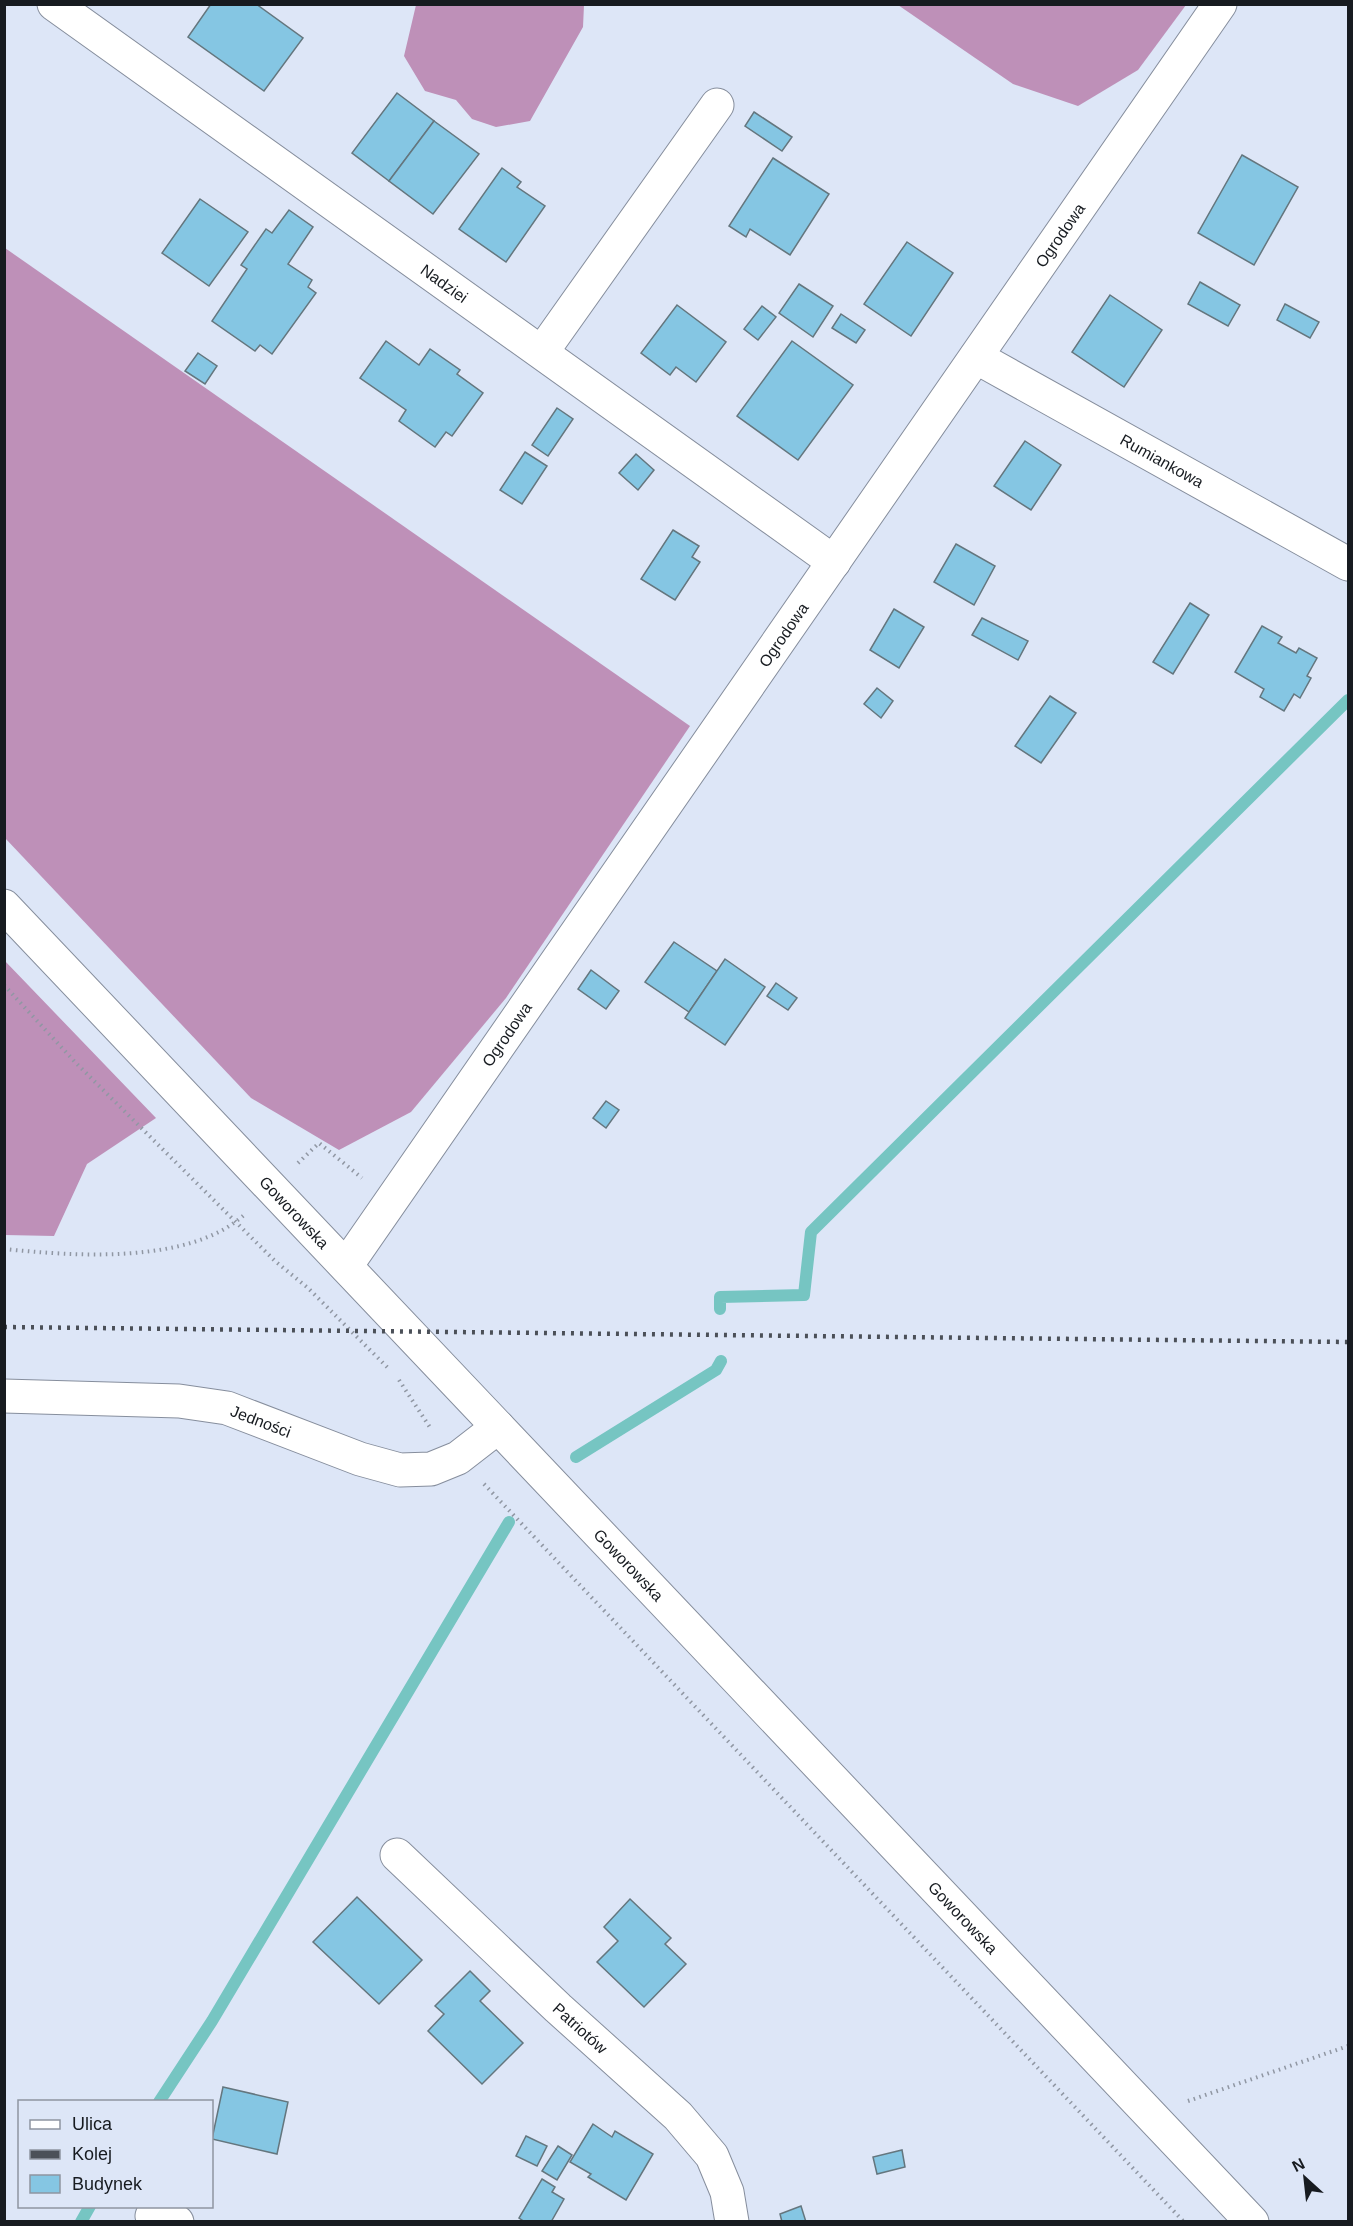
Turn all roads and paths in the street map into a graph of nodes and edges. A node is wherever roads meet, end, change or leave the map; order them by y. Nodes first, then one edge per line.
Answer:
1 (54, 4) edge
2 (1220, 4) edge
3 (717, 105) dead end
4 (542, 352) junction
5 (976, 357) junction
6 (834, 562) junction
7 (1348, 564) edge
8 (4, 906) edge
9 (4, 985) edge
10 (237, 1221) junction
11 (4, 1249) edge
12 (346, 1266) junction
13 (4, 1396) edge
14 (498, 1427) junction
15 (458, 1458) junction
16 (398, 1855) dead end
17 (1348, 2046) edge
18 (1150, 2114) junction
19 (732, 2222) edge
20 (1184, 2222) edge
21 (1252, 2222) edge

1 - 4 street, Nadziei
2 - 5 street, Ogrodowa
3 - 4 street
4 - 6 street, Nadziei
5 - 6 street, Ogrodowa
5 - 7 street, Rumiankowa
6 - 12 street, Ogrodowa
8 - 12 street, Goworowska
9 - 10 path
10 - 11 path
10 - 15 path
12 - 14 street, Goworowska
13 - 15 street, Jedności
14 - 15 street, Jedności
14 - 18 street, Goworowska
15 - 20 path
16 - 19 street, Patriotów
17 - 18 path
18 - 21 street, Goworowska

